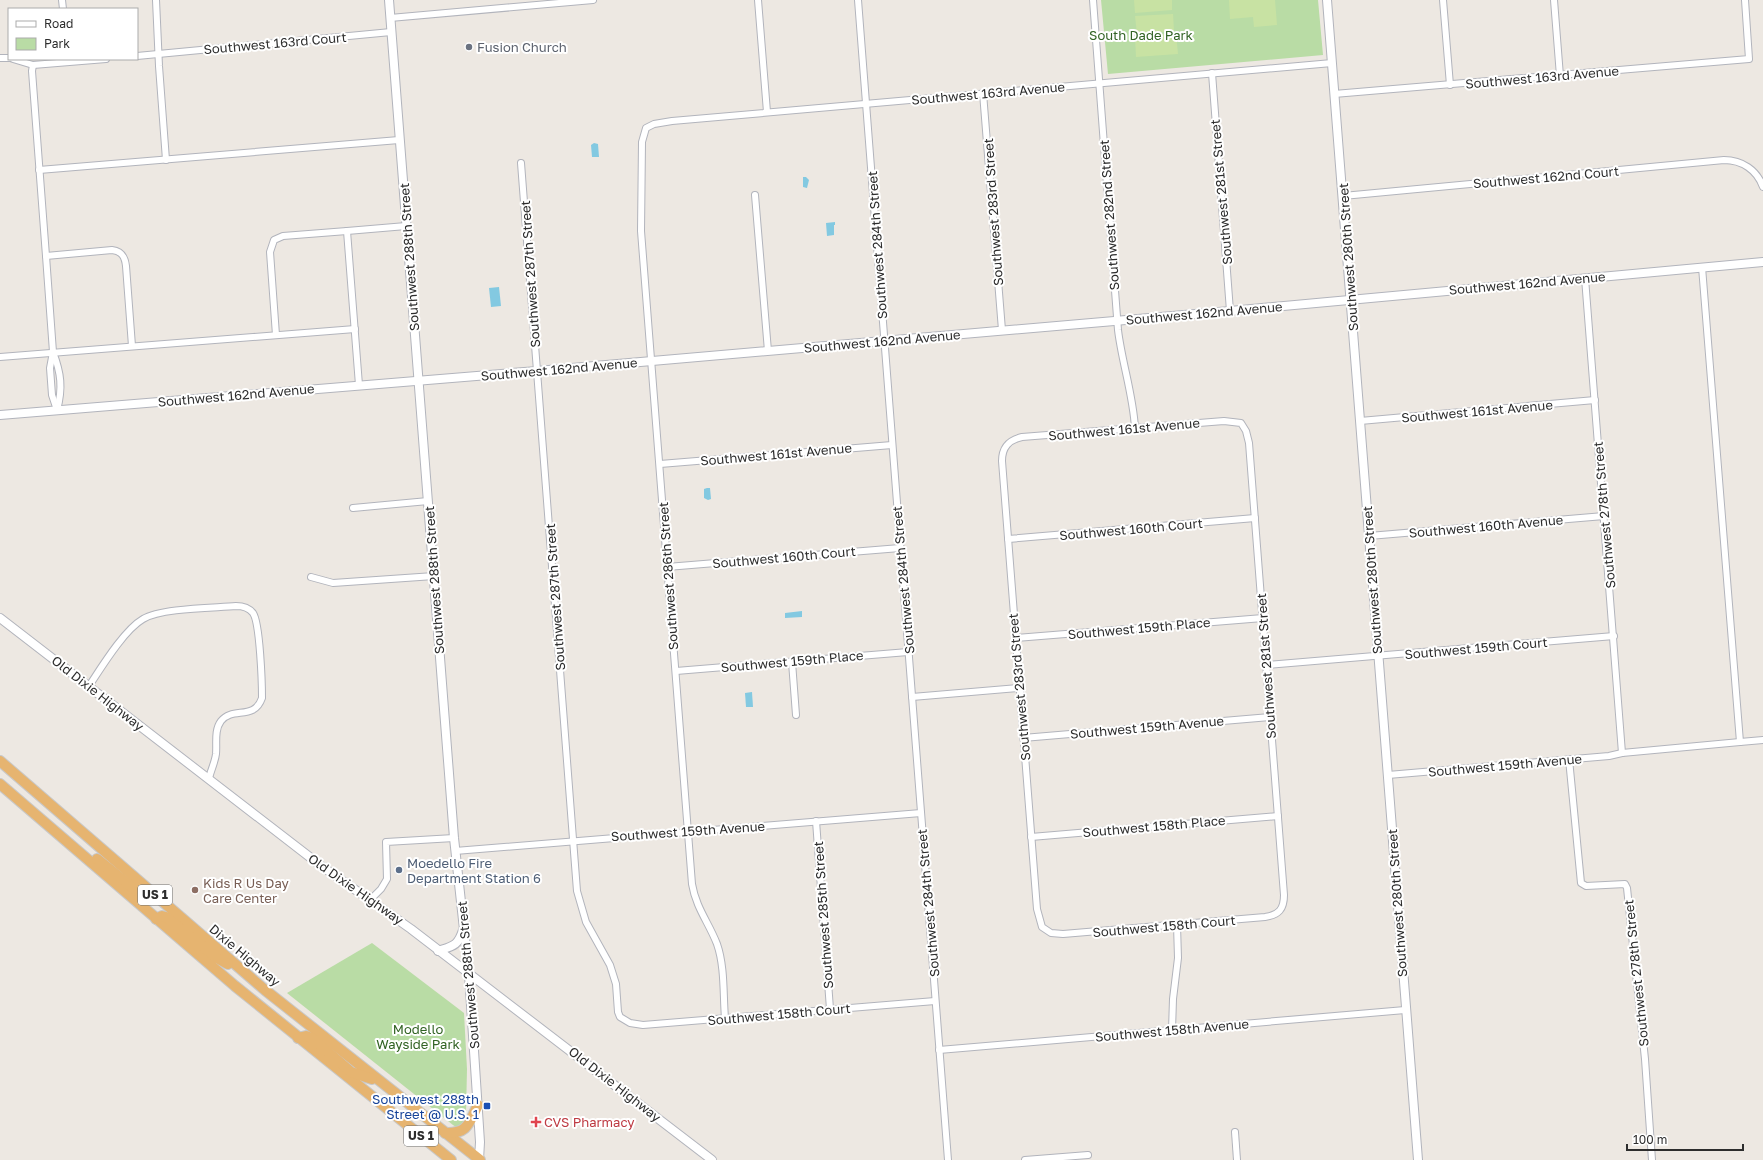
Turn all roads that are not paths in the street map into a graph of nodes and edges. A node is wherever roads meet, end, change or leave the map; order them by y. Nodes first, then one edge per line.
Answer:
1 (156, 0) edge
2 (389, 0) edge
3 (593, 0) edge
4 (758, 0) edge
5 (858, 0) edge
6 (1093, 0) edge
7 (1327, 0) edge
8 (1443, 0) edge
9 (1554, 0) edge
10 (1745, 0) edge
11 (390, 18) junction
12 (391, 32) junction
13 (159, 54) junction
14 (138, 56) edge
15 (16, 60) edge
16 (86, 60) edge
17 (67, 61) edge
18 (1332, 63) junction
19 (33, 65) junction
20 (1212, 73) junction
21 (1560, 76) junction
22 (1098, 83) junction
23 (1450, 85) junction
24 (983, 93) junction
25 (1334, 94) junction
26 (866, 104) junction
27 (767, 112) junction
28 (646, 128) joint
29 (399, 140) junction
30 (166, 160) junction
31 (521, 164) dead end
32 (39, 170) junction
33 (1763, 187) edge
34 (755, 196) dead end
35 (1343, 196) junction
36 (406, 226) junction
37 (347, 231) junction
38 (46, 256) junction
39 (1763, 262) edge
40 (1702, 267) junction
41 (1585, 278) junction
42 (1351, 299) junction
43 (1230, 311) junction
44 (1117, 320) junction
45 (355, 329) junction
46 (1002, 330) junction
47 (276, 335) junction
48 (884, 341) junction
49 (132, 346) junction
50 (768, 350) junction
51 (53, 352) junction
52 (0, 357) edge
53 (651, 361) junction
54 (537, 371) junction
55 (418, 381) junction
56 (360, 385) junction
57 (1595, 400) junction
58 (57, 410) junction
59 (0, 415) edge
60 (1360, 421) junction
61 (1241, 423) joint
62 (1135, 428) junction
63 (1008, 443) joint
64 (892, 445) junction
65 (660, 464) junction
66 (428, 501) junction
67 (353, 508) dead end
68 (1604, 516) junction
69 (1255, 518) junction
70 (1369, 536) junction
71 (1008, 539) junction
72 (900, 548) junction
73 (667, 567) junction
74 (434, 576) junction
75 (311, 578) dead end
76 (0, 618) edge
77 (1262, 618) junction
78 (1614, 636) junction
79 (1016, 638) junction
80 (908, 652) junction
81 (1378, 656) junction
82 (792, 662) junction
83 (1266, 665) junction
84 (676, 671) junction
85 (89, 686) junction
86 (1019, 688) junction
87 (912, 697) junction
88 (796, 715) dead end
89 (1270, 716) junction
90 (1024, 738) junction
91 (1763, 740) edge
92 (1740, 742) junction
93 (1622, 753) junction
94 (1569, 759) junction
95 (0, 761) edge
96 (1388, 775) junction
97 (209, 778) junction
98 (0, 784) edge
99 (921, 813) junction
100 (1278, 816) junction
101 (816, 821) junction
102 (688, 832) junction
103 (1031, 837) junction
104 (63, 838) junction
105 (454, 838) junction
106 (573, 840) junction
107 (455, 851) junction
108 (153, 894) junction
109 (370, 900) junction
110 (1281, 910) joint
111 (156, 919) junction
112 (1177, 925) junction
113 (464, 926) junction
114 (1046, 931) joint
115 (438, 951) junction
116 (246, 974) junction
117 (469, 975) junction
118 (936, 1001) junction
119 (830, 1009) junction
120 (1405, 1010) junction
121 (725, 1018) junction
122 (623, 1020) joint
123 (1172, 1030) junction
124 (298, 1038) junction
125 (939, 1050) junction
126 (381, 1082) junction
127 (478, 1105) junction
128 (1235, 1132) dead end
129 (445, 1133) junction
130 (1088, 1155) dead end
131 (451, 1160) edge
132 (480, 1160) edge
133 (712, 1160) edge
134 (948, 1160) edge
135 (1025, 1160) edge
136 (1237, 1160) edge
137 (1418, 1160) edge
138 (1652, 1160) edge

1 - 13 street
2 - 11 street, Southwest 288th Street
3 - 11 street
4 - 27 street
5 - 26 street, Southwest 284th Street
6 - 22 street, Southwest 282nd Street
7 - 18 street, Southwest 280th Street
8 - 23 street
9 - 21 street
10 - 21 street, Southwest 163rd Avenue
11 - 12 street, Southwest 288th Street
12 - 13 street, Southwest 163rd Court
12 - 29 street, Southwest 288th Street
13 - 14 street, Southwest 163rd Court
13 - 30 street
15 - 19 street
16 - 17 street
17 - 19 street
18 - 20 street, Southwest 163rd Avenue
18 - 25 street, Southwest 280th Street
19 - 32 street
20 - 22 street, Southwest 163rd Avenue
20 - 43 street, Southwest 281st Street
21 - 23 street, Southwest 163rd Avenue
22 - 24 street, Southwest 163rd Avenue
22 - 44 street, Southwest 282nd Street
23 - 25 street, Southwest 163rd Avenue
24 - 26 street, Southwest 163rd Avenue
24 - 46 street, Southwest 283rd Street
25 - 35 street, Southwest 280th Street
26 - 27 street, Southwest 163rd Avenue
26 - 48 street, Southwest 284th Street
27 - 28 street, Southwest 163rd Avenue
28 - 53 street, Southwest 286th Street
29 - 30 street
29 - 36 street, Southwest 288th Street
30 - 32 street
31 - 54 street, Southwest 287th Street
32 - 38 street
33 - 35 street, Southwest 162nd Court
34 - 50 street
35 - 42 street, Southwest 280th Street
36 - 37 street
36 - 55 street, Southwest 288th Street
37 - 45 street
37 - 47 street
38 - 49 street
38 - 51 street
39 - 40 street, Southwest 162nd Avenue
40 - 41 street, Southwest 162nd Avenue
40 - 92 street
41 - 42 street, Southwest 162nd Avenue
41 - 57 street, Southwest 278th Street
42 - 43 street, Southwest 162nd Avenue
42 - 60 street, Southwest 280th Street
43 - 44 street, Southwest 162nd Avenue
44 - 46 street, Southwest 162nd Avenue
44 - 62 street, Southwest 282nd Street
45 - 47 street
45 - 56 street
46 - 48 street, Southwest 162nd Avenue
47 - 49 street
48 - 50 street, Southwest 162nd Avenue
48 - 64 street, Southwest 284th Street
49 - 51 street
50 - 53 street, Southwest 162nd Avenue
51 - 52 street
51 - 58 street
51 - 58 street
53 - 54 street, Southwest 162nd Avenue
53 - 65 street, Southwest 286th Street
54 - 55 street, Southwest 162nd Avenue
54 - 106 street, Southwest 287th Street
55 - 56 street, Southwest 162nd Avenue
55 - 66 street, Southwest 288th Street
56 - 58 street, Southwest 162nd Avenue
57 - 60 street, Southwest 161st Avenue
57 - 68 street, Southwest 278th Street
58 - 59 street, Southwest 162nd Avenue
60 - 70 street, Southwest 280th Street
61 - 62 street, Southwest 161st Avenue
61 - 69 street, Southwest 281st Street
62 - 63 street, Southwest 161st Avenue
63 - 71 street, Southwest 283rd Street
64 - 65 street, Southwest 161st Avenue
64 - 72 street, Southwest 284th Street
65 - 73 street, Southwest 286th Street
66 - 67 street
66 - 74 street, Southwest 288th Street
68 - 70 street, Southwest 160th Avenue
68 - 78 street, Southwest 278th Street
69 - 71 street, Southwest 160th Court
69 - 77 street, Southwest 281st Street
70 - 81 street, Southwest 280th Street
71 - 79 street, Southwest 283rd Street
72 - 73 street, Southwest 160th Court
72 - 80 street, Southwest 284th Street
73 - 84 street, Southwest 286th Street
74 - 75 street
74 - 105 street, Southwest 288th Street
76 - 85 street, Old Dixie Highway
77 - 79 street, Southwest 159th Place
77 - 83 street, Southwest 281st Street
78 - 81 street, Southwest 159th Court
78 - 93 street, Southwest 278th Street
79 - 86 street, Southwest 283rd Street
80 - 82 street, Southwest 159th Place
80 - 87 street, Southwest 284th Street
81 - 83 street, Southwest 159th Court
81 - 96 street, Southwest 280th Street
82 - 84 street, Southwest 159th Place
82 - 88 street
83 - 89 street, Southwest 281st Street
84 - 102 street, Southwest 286th Street
85 - 97 street, Old Dixie Highway
85 - 97 street
86 - 87 street
86 - 90 street, Southwest 283rd Street
87 - 99 street, Southwest 284th Street
89 - 90 street, Southwest 159th Avenue
89 - 100 street, Southwest 281st Street
90 - 103 street, Southwest 283rd Street
91 - 92 street, Southwest 159th Avenue
92 - 93 street, Southwest 159th Avenue
93 - 94 street, Southwest 159th Avenue
94 - 96 street, Southwest 159th Avenue
94 - 138 street, Southwest 278th Street
95 - 108 highway, Dixie Highway / US 1
96 - 120 street, Southwest 280th Street
97 - 109 street, Old Dixie Highway
98 - 104 highway, US 1
99 - 101 street, Southwest 159th Avenue
99 - 118 street, Southwest 284th Street
100 - 103 street, Southwest 158th Place
100 - 110 street, Southwest 281st Street
101 - 102 street, Southwest 159th Avenue
101 - 119 street, Southwest 285th Street
102 - 106 street, Southwest 159th Avenue
102 - 121 street, Southwest 286th Street
103 - 114 street, Southwest 283rd Street
104 - 108 highway
104 - 111 highway, US 1
105 - 107 street, Southwest 288th Street
105 - 109 street
106 - 107 street, Southwest 159th Avenue
106 - 122 street, Southwest 287th Street
107 - 113 street, Southwest 288th Street
108 - 116 highway, Dixie Highway / US 1
109 - 115 street, Old Dixie Highway
110 - 112 street, Southwest 158th Court
111 - 116 highway
111 - 124 highway, US 1
112 - 114 street, Southwest 158th Court
112 - 123 street
113 - 115 street
113 - 117 street, Southwest 288th Street
115 - 117 street, Old Dixie Highway
116 - 126 highway, Dixie Highway / US 1
117 - 127 street, Southwest 288th Street
117 - 133 street, Old Dixie Highway
118 - 119 street, Southwest 158th Court
118 - 125 street, Southwest 284th Street
119 - 121 street, Southwest 158th Court
120 - 123 street, Southwest 158th Avenue
120 - 137 street, Southwest 280th Street
121 - 122 street, Southwest 158th Court
123 - 125 street, Southwest 158th Avenue
124 - 126 highway
124 - 131 highway, US 1
125 - 134 street, Southwest 284th Street
126 - 129 highway, Dixie Highway / US 1
127 - 129 highway
127 - 132 street, Southwest 288th Street
128 - 136 street
129 - 132 highway, Dixie Highway / US 1
130 - 135 street

